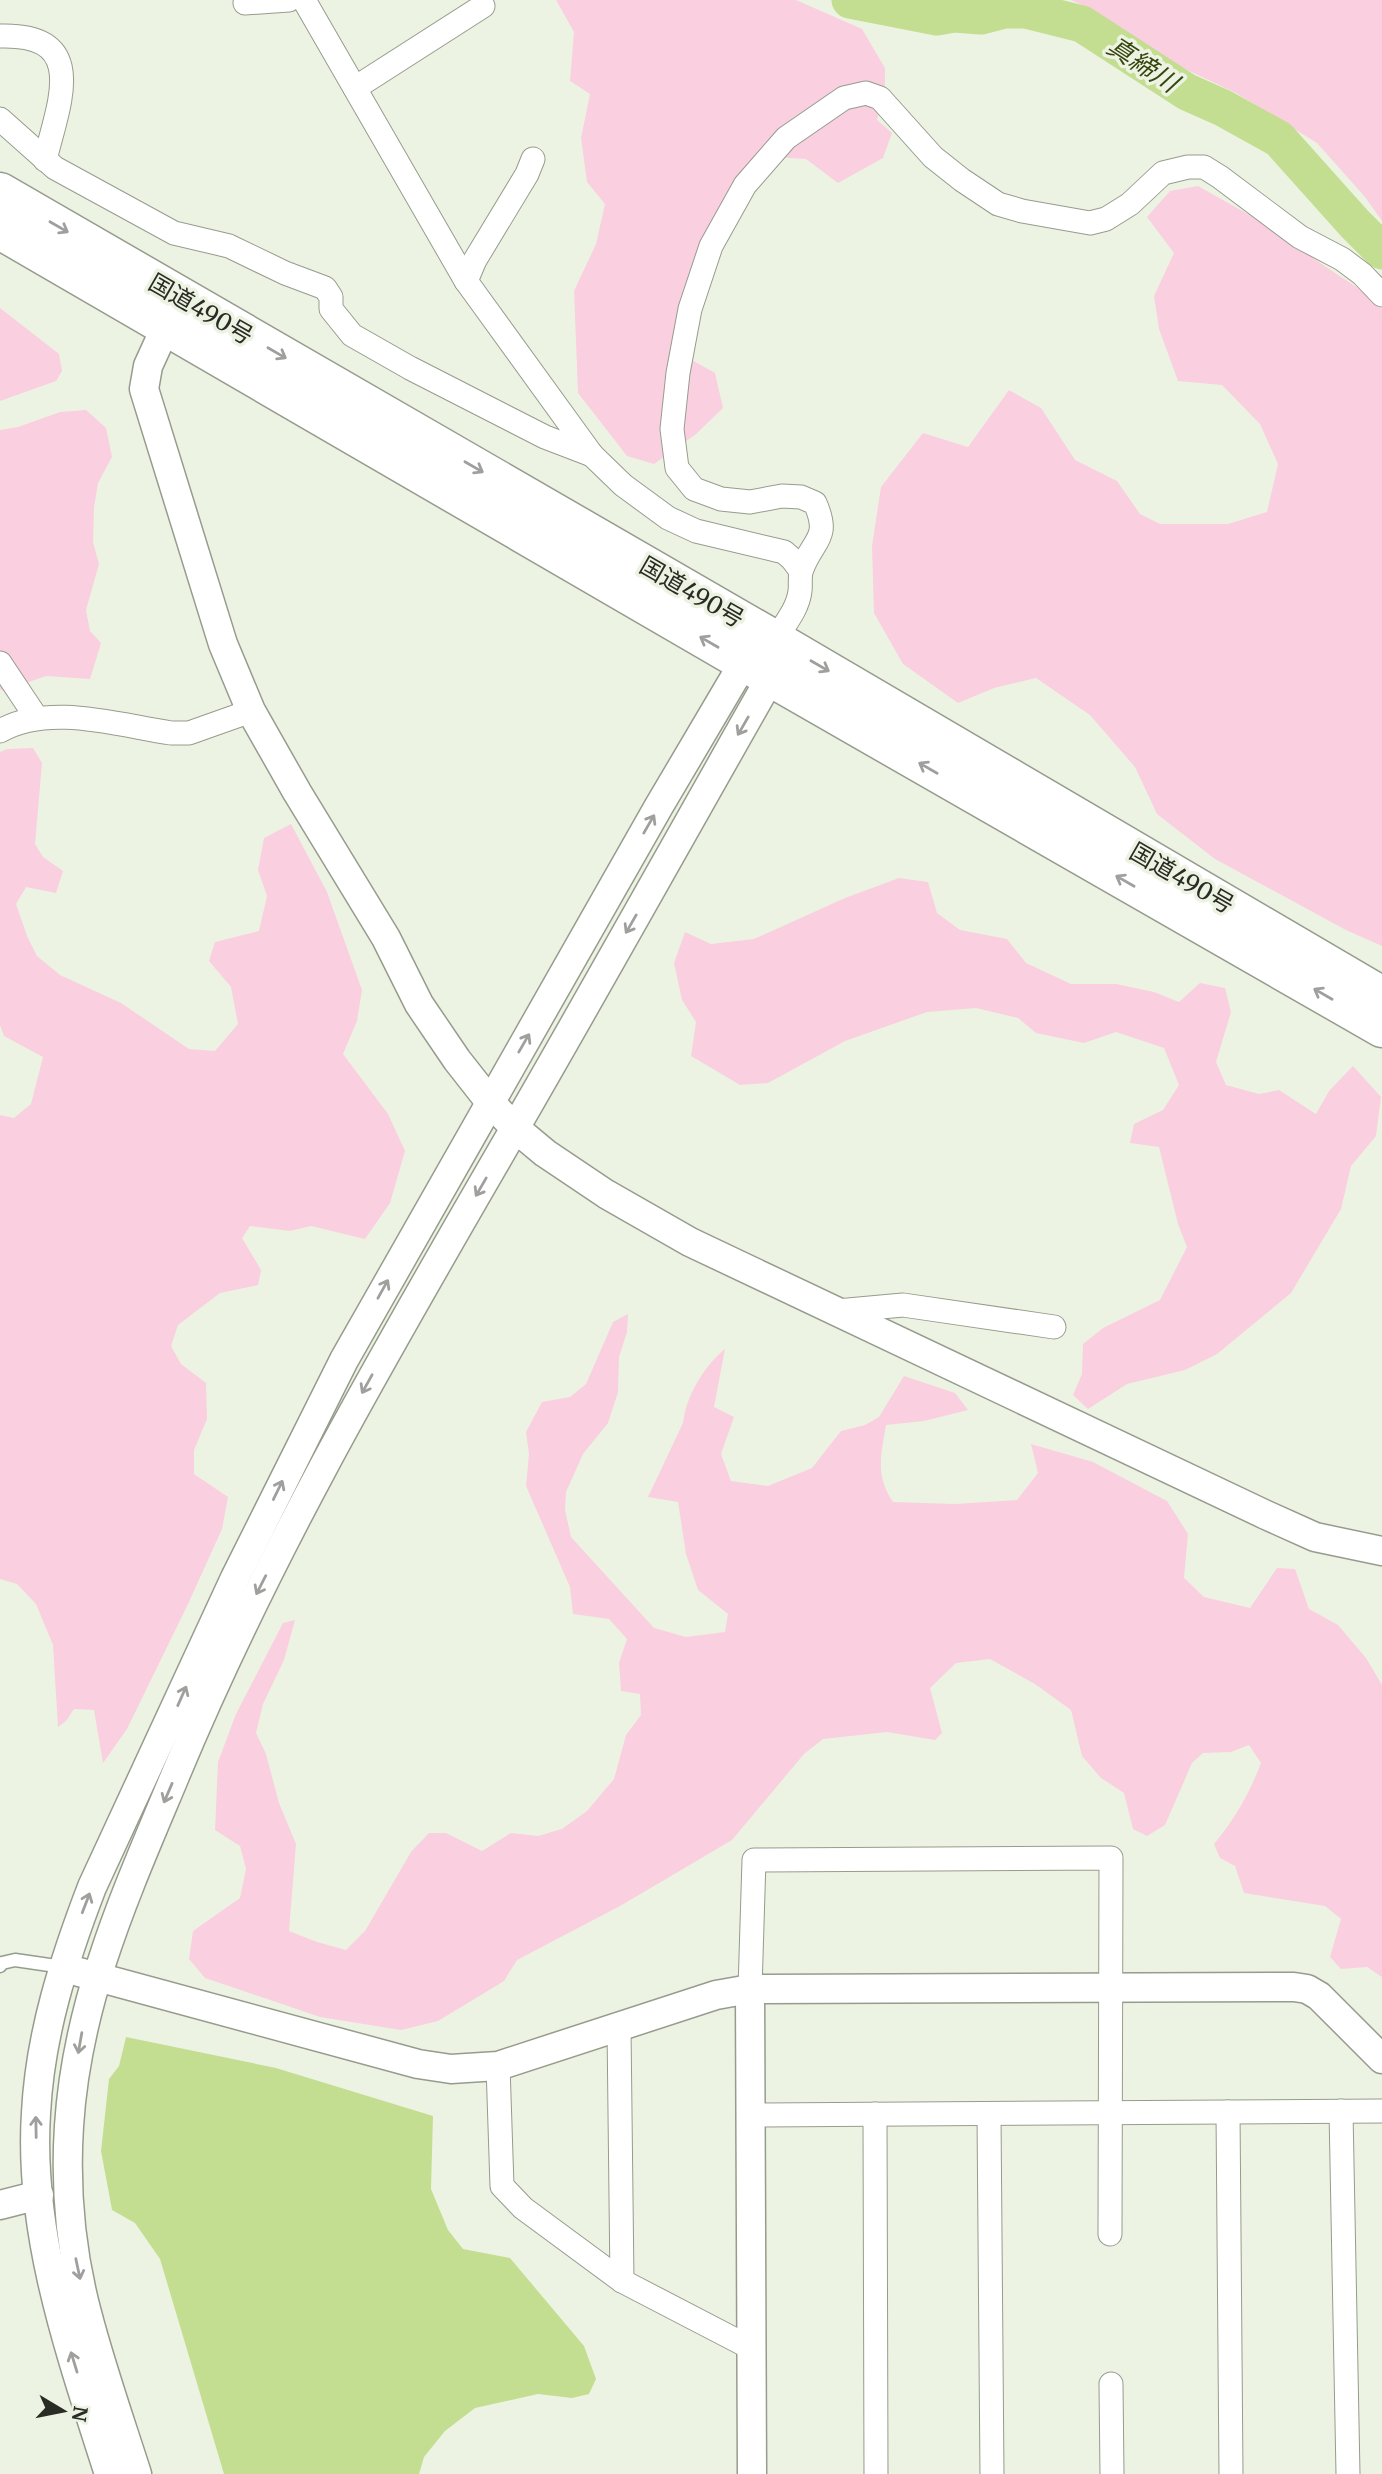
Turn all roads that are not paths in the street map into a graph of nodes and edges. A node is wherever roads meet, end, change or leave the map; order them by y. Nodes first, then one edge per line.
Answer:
1 (289, 0) edge
2 (304, 0) edge
3 (245, 3) dead end
4 (483, 6) dead end
5 (0, 36) edge
6 (355, 88) junction
7 (0, 119) edge
8 (533, 159) dead end
9 (45, 160) junction
10 (0, 192) edge
11 (0, 230) edge
12 (466, 281) junction
13 (1382, 295) edge
14 (172, 312) junction
15 (592, 455) junction
16 (800, 571) junction
17 (763, 660) junction
18 (0, 663) edge
19 (251, 711) junction
20 (36, 717) junction
21 (0, 731) edge
22 (1382, 996) edge
23 (1382, 1028) edge
24 (490, 1102) junction
25 (515, 1128) junction
26 (837, 1311) junction
27 (1054, 1326) dead end
28 (1382, 1551) edge
29 (0, 1966) edge
30 (63, 1967) junction
31 (96, 1976) junction
32 (1112, 1987) junction
33 (750, 1989) junction
34 (619, 2028) junction
35 (1382, 2059) edge
36 (498, 2066) junction
37 (1341, 2111) junction
38 (1382, 2111) edge
39 (1228, 2112) junction
40 (875, 2114) junction
41 (1110, 2114) junction
42 (752, 2115) junction
43 (989, 2115) junction
44 (39, 2195) junction
45 (0, 2206) edge
46 (1110, 2234) dead end
47 (622, 2281) junction
48 (751, 2348) junction
49 (1111, 2384) dead end
50 (109, 2474) edge
51 (137, 2474) edge
52 (752, 2474) edge
53 (876, 2474) edge
54 (992, 2474) edge
55 (1112, 2474) edge
56 (1231, 2474) edge
57 (1348, 2474) edge

1 - 3 street
2 - 6 street
4 - 6 street
5 - 9 street
6 - 12 street
7 - 9 street
8 - 12 street
9 - 15 street
10 -> 14 highway, 国道490号
11 - 14 highway, 国道490号
12 - 15 street
13 - 16 street
14 - 17 highway, 国道490号
14 - 19 street
15 - 16 street
16 - 17 street
17 -> 22 highway, 国道490号
23 -> 17 highway, 国道490号
24 -> 17 street
17 -> 25 street
18 - 20 street
19 - 20 street
19 - 24 street
20 - 21 street
24 - 25 street
30 -> 24 street
25 - 26 street
25 -> 31 street
26 - 27 street
26 - 28 street
29 - 30 lane
30 - 31 street
44 -> 30 street
31 - 36 street
31 -> 51 street
32 - 33 street
32 - 33 street
32 - 35 street
32 - 41 street
33 - 34 street
33 - 42 street
34 - 36 street
34 - 47 street
36 - 47 street
37 - 38 street
37 - 39 street
37 - 57 street
39 - 41 street
39 - 56 street
40 - 42 street
40 - 43 street
40 - 53 street
41 - 43 street
41 - 46 street
42 - 48 street
43 - 54 street
44 - 45 street
50 -> 44 street
47 - 48 street
48 - 52 street
49 - 55 street

